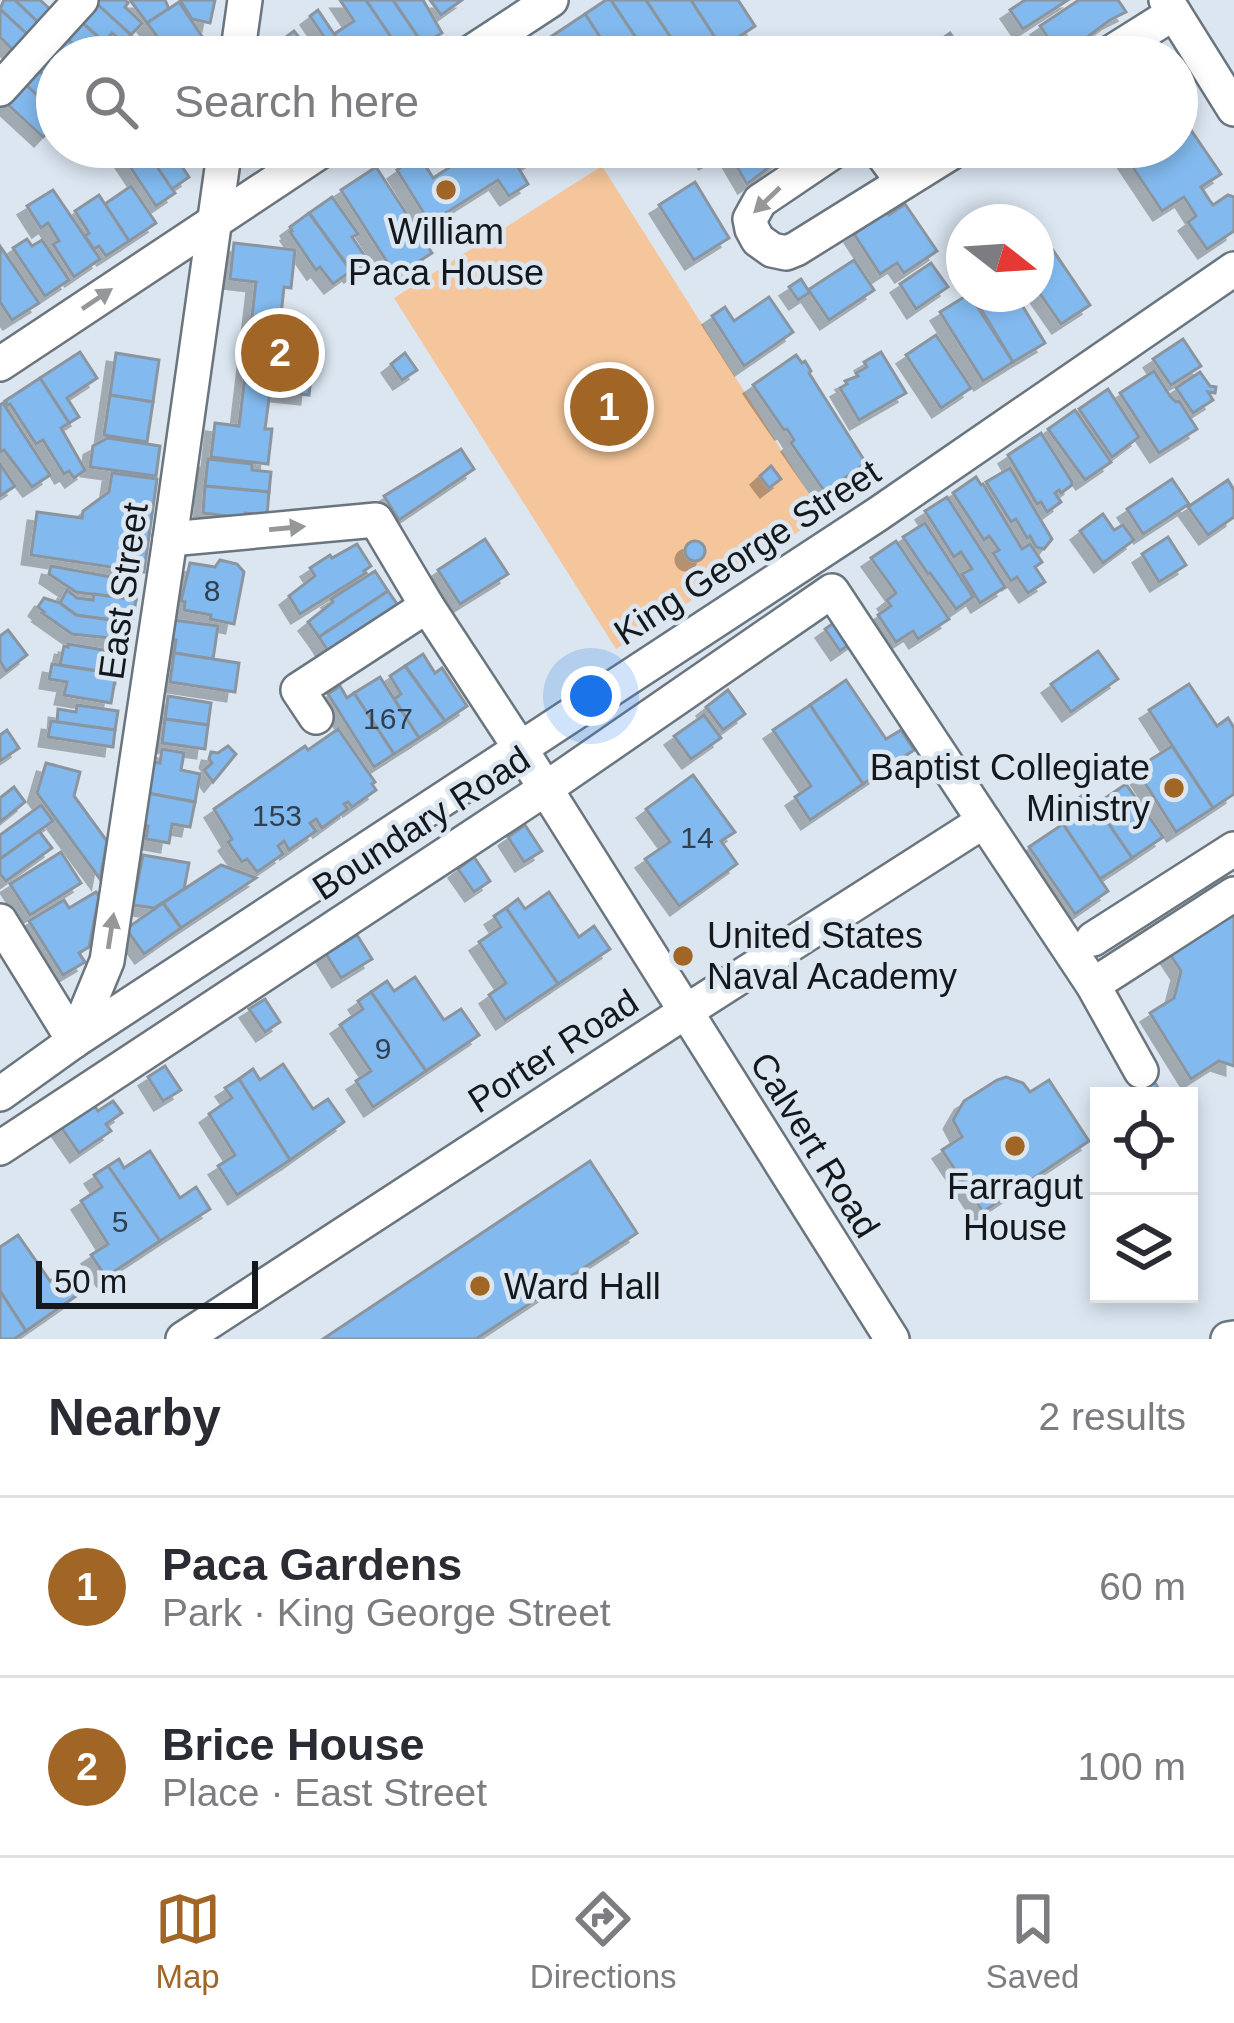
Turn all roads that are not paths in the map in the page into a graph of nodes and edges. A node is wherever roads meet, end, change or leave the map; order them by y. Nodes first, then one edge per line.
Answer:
1 (82, 0) edge
2 (245, 0) edge
3 (551, 0) edge
4 (1170, 6) edge
5 (49, 36) edge
6 (240, 36) edge
7 (496, 36) edge
8 (1131, 36) edge
9 (1189, 36) edge
10 (36, 50) edge
11 (1198, 51) edge
12 (0, 89) edge
13 (1234, 109) edge
14 (222, 168) edge
15 (294, 168) edge
16 (809, 168) edge
17 (893, 168) edge
18 (925, 168) edge
19 (903, 182) junction
20 (214, 220) junction
21 (1234, 269) edge
22 (0, 364) edge
23 (170, 539) junction
24 (427, 606) junction
25 (316, 718) dead end
26 (520, 748) junction
27 (545, 789) junction
28 (984, 821) junction
29 (1234, 849) edge
30 (1234, 894) edge
31 (0, 921) edge
32 (1093, 939) dead end
33 (1093, 986) junction
34 (686, 1012) junction
35 (74, 1041) junction
36 (1141, 1071) dead end
37 (4, 1090) edge
38 (0, 1148) edge
39 (183, 1339) edge
40 (892, 1339) edge

1 - 5 street
2 - 6 street
3 - 7 street
4 - 8 street
4 - 9 street
10 - 12 street
11 - 13 street
14 - 20 street, East Street
15 - 20 street
16 -> 19 street
17 - 19 street
18 - 19 street
22 -> 20 street
20 - 23 street, East Street
21 - 26 street, King George Street
23 -> 24 street, Calvert Road
35 -> 23 street, East Street
24 - 25 street
24 - 26 street, Calvert Road
26 - 27 street, Calvert Road
26 - 35 street, King George Street
27 - 28 street, Boundary Road
27 - 34 street, Calvert Road
27 - 38 street, Boundary Road
28 - 33 street
28 - 34 street, Porter Road
29 - 32 street
30 - 33 street
31 - 35 street
33 - 36 street
34 - 39 street, Porter Road
34 - 40 street, Calvert Road
35 - 37 street, King George Street

